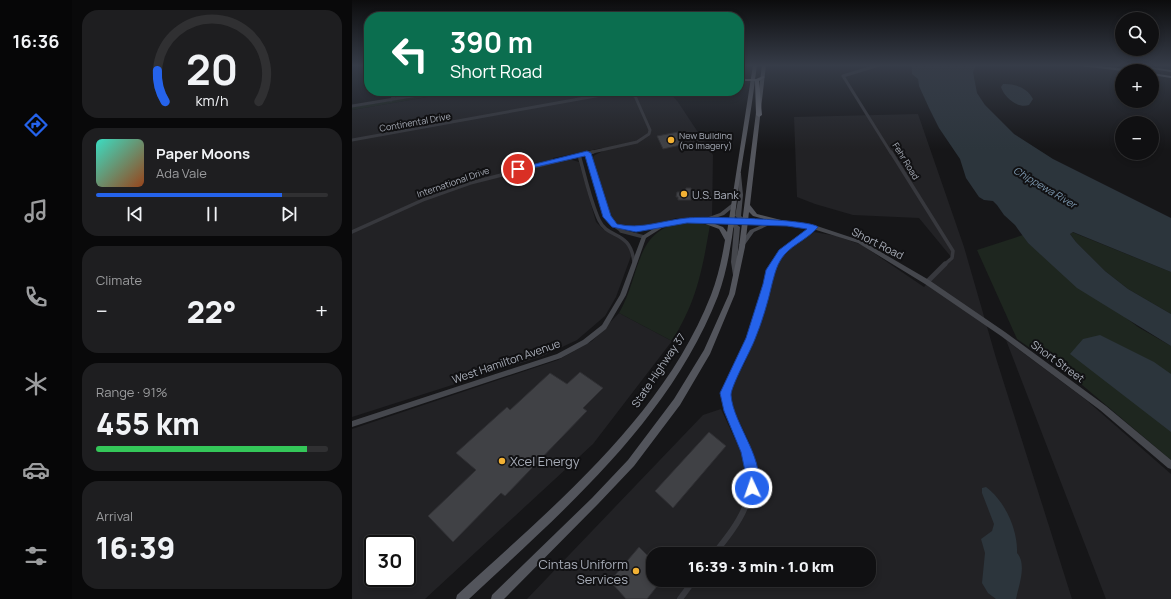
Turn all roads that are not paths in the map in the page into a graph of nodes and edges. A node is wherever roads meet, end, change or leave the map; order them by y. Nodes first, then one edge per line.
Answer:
1 (752, 93) edge
2 (756, 93) edge
3 (761, 93) edge
4 (854, 93) edge
5 (394, 96) edge
6 (414, 96) edge
7 (594, 96) edge
8 (635, 96) edge
9 (391, 100) junction
10 (352, 106) edge
11 (759, 115) junction
12 (352, 140) edge
13 (587, 153) junction
14 (579, 155) junction
15 (738, 173) junction
16 (734, 204) junction
17 (747, 205) junction
18 (702, 220) junction
19 (731, 222) junction
20 (745, 222) junction
21 (774, 223) junction
22 (787, 223) junction
23 (663, 225) junction
24 (614, 226) junction
25 (814, 227) junction
26 (611, 230) junction
27 (622, 231) junction
28 (352, 232) edge
29 (644, 237) junction
30 (729, 240) junction
31 (742, 245) junction
32 (634, 262) junction
33 (736, 277) junction
34 (927, 282) junction
35 (352, 424) edge
36 (1171, 465) edge
37 (719, 547) edge
38 (689, 587) edge
39 (461, 599) edge
40 (496, 599) edge
41 (680, 599) edge

1 - 15 main road, State Highway 37
2 - 11 highway
3 - 11 main road
4 - 34 street, Fehr Road
5 - 9 street
6 - 9 street
7 - 12 street, Continental Drive
8 - 13 street, Continental Drive
9 - 10 street
11 - 17 main road
13 - 14 street, International Drive
13 - 24 street
14 - 26 street
14 - 28 street, International Drive
15 - 16 main road, State Highway 37
15 - 20 street
16 - 18 street
16 - 19 main road, State Highway 37
17 - 20 main road
17 - 22 main road
18 - 19 street
18 - 23 street
18 - 30 main road
19 - 20 street
19 - 30 main road, State Highway 37
19 - 33 street
20 - 21 street, Short Road
20 - 31 main road
21 - 22 street, Short Road
21 - 31 street
22 - 25 street, Short Road
23 - 24 street
23 - 29 street
24 - 27 street
25 - 34 street, Short Road
25 - 37 street
26 - 27 street
26 - 32 street
27 - 29 street
29 - 32 street, West Hamilton Avenue
30 - 39 main road, State Highway 37
31 - 33 main road
32 - 35 street, West Hamilton Avenue
33 - 40 main road
34 - 36 street, Short Street
38 - 41 street

